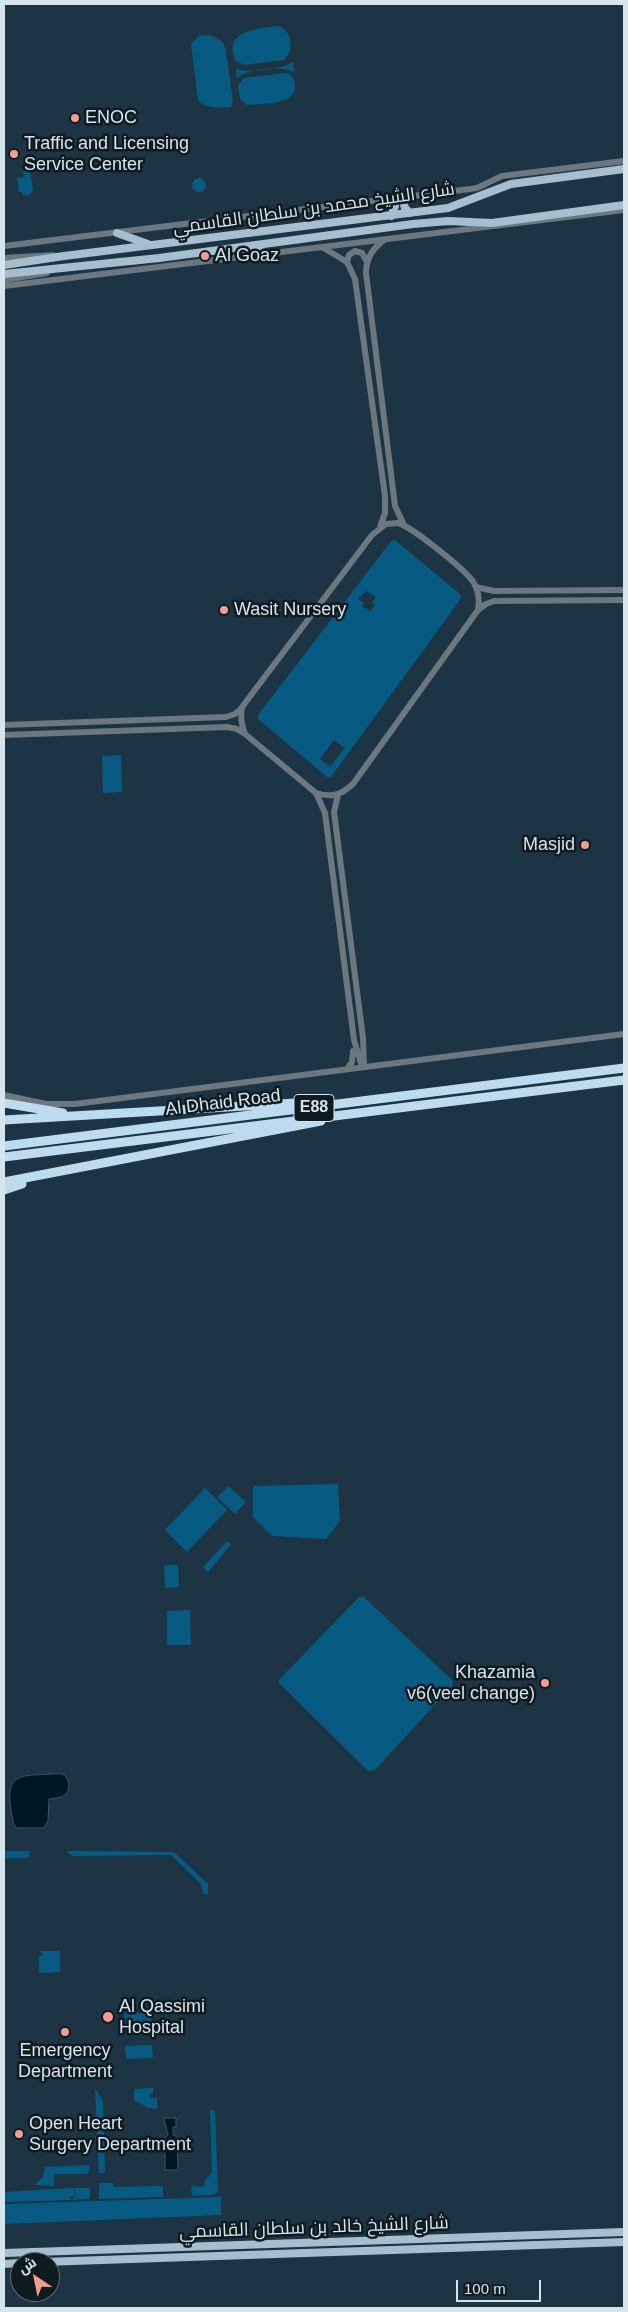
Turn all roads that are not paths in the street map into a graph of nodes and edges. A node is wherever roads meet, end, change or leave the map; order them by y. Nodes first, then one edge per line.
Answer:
1 (624, 161) edge
2 (624, 169) edge
3 (398, 198) junction
4 (624, 205) edge
5 (624, 210) edge
6 (410, 213) junction
7 (391, 216) junction
8 (117, 233) junction
9 (385, 240) junction
10 (158, 245) junction
11 (4, 246) edge
12 (321, 247) junction
13 (237, 248) junction
14 (266, 253) junction
15 (64, 256) junction
16 (4, 258) edge
17 (347, 262) junction
18 (367, 262) junction
19 (4, 265) edge
20 (67, 268) junction
21 (4, 274) edge
22 (4, 280) edge
23 (4, 286) edge
24 (385, 496) junction
25 (394, 496) junction
26 (404, 525) junction
27 (380, 527) junction
28 (476, 587) junction
29 (513, 590) junction
30 (624, 590) edge
31 (624, 600) edge
32 (511, 601) junction
33 (478, 610) junction
34 (242, 707) junction
35 (210, 718) junction
36 (4, 725) edge
37 (189, 729) junction
38 (245, 734) junction
39 (4, 735) edge
40 (316, 793) junction
41 (338, 795) junction
42 (336, 827) junction
43 (327, 828) junction
44 (624, 1034) edge
45 (354, 1039) junction
46 (363, 1039) junction
47 (380, 1065) junction
48 (363, 1067) junction
49 (624, 1068) edge
50 (346, 1070) junction
51 (624, 1080) edge
52 (4, 1095) edge
53 (4, 1103) edge
54 (352, 1104) junction
55 (335, 1115) junction
56 (85, 1116) junction
57 (4, 1120) edge
58 (4, 1146) edge
59 (4, 1157) edge
60 (60, 1171) junction
61 (4, 1182) edge
62 (4, 1190) edge
63 (624, 2232) edge
64 (624, 2242) edge
65 (253, 2245) junction
66 (4, 2253) edge
67 (229, 2255) junction
68 (60, 2261) edge

1 - 3 street
2 - 6 main road, شارع الشيخ محمد بن سلطان القاسمي
3 - 6 main road
3 - 7 main road
3 - 8 street
4 - 13 main road, شارع الشيخ محمد بن سلطان القاسمي
5 - 9 street
6 - 7 main road, شارع الشيخ محمد بن سلطان القاسمي
7 - 10 main road, شارع الشيخ محمد بن سلطان القاسمي
8 - 10 main road
8 - 11 street
9 - 12 street
9 - 18 street
10 - 15 main road, شارع الشيخ محمد بن سلطان القاسمي
12 - 14 street
12 - 17 street
13 - 14 main road
13 - 20 main road, شارع الشيخ محمد بن سلطان القاسمي
14 - 23 street
15 - 16 street
15 - 19 main road, شارع الشيخ محمد بن سلطان القاسمي
17 - 18 street
17 - 24 street
18 - 25 street
20 - 21 main road, شارع الشيخ محمد بن سلطان القاسمي
20 - 22 street
24 - 25 street
24 - 27 street
25 - 26 street
26 - 27 street
26 - 28 street
27 - 34 street
28 - 29 street
28 - 33 street
29 - 30 street
29 - 32 street
31 - 32 street
32 - 33 street
33 - 41 street
34 - 35 street
34 - 38 street
35 - 36 street
35 - 37 street
37 - 38 street
37 - 39 street
38 - 40 street
40 - 41 street
40 - 43 street
41 - 42 street
42 - 43 street
42 - 46 street
43 - 45 street
44 - 47 street
45 - 46 street
45 - 48 street
45 - 50 street
46 - 47 street
46 - 48 street
47 - 48 street
48 - 50 street
49 - 54 highway, Al Dhaid Road / E88
50 - 52 street
51 - 55 highway, Al Dhaid Road / E88
53 - 56 highway
54 - 56 highway
54 - 58 highway, Al Dhaid Road / E88
55 - 59 highway, Al Dhaid Road / E88
55 - 60 highway
56 - 57 highway
60 - 61 highway
60 - 62 highway
63 - 65 main road, شارع الشيخ خالد بن سلطان القاسمي
64 - 67 main road, شارع الشيخ خالد بن سلطان القاسمي
65 - 66 main road, شارع الشيخ خالد بن سلطان القاسمي
65 - 67 main road
67 - 68 main road, شارع الشيخ خالد بن سلطان القاسمي

